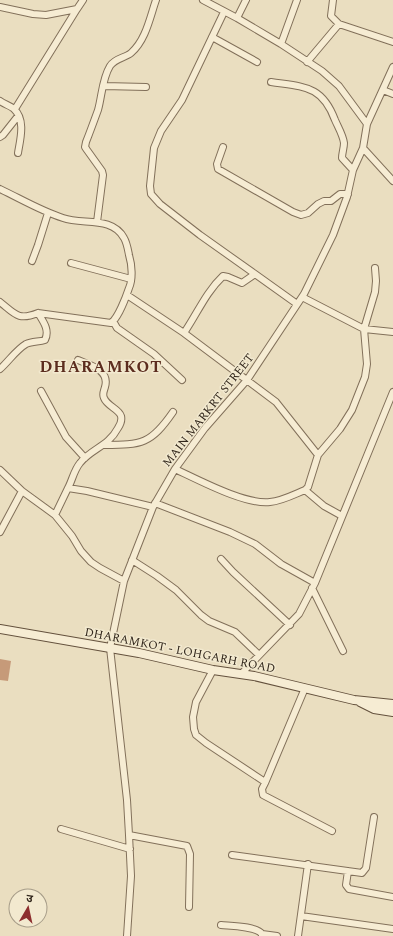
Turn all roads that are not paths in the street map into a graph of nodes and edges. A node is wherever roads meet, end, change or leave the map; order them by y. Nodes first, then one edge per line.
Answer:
1 (83, 0) edge
2 (156, 0) edge
3 (203, 0) edge
4 (246, 0) edge
5 (298, 0) edge
6 (332, 0) edge
7 (0, 7) edge
8 (77, 8) junction
9 (224, 12) junction
10 (236, 18) junction
11 (339, 24) junction
12 (212, 37) junction
13 (393, 42) edge
14 (281, 44) junction
15 (257, 62) dead end
16 (308, 62) junction
17 (393, 67) edge
18 (271, 82) dead end
19 (104, 86) junction
20 (146, 87) dead end
21 (383, 90) junction
22 (393, 94) edge
23 (0, 101) edge
24 (15, 109) junction
25 (18, 116) junction
26 (367, 124) junction
27 (0, 137) edge
28 (223, 147) dead end
29 (363, 148) junction
30 (18, 154) dead end
31 (353, 170) junction
32 (393, 181) edge
33 (0, 189) edge
34 (348, 195) junction
35 (48, 213) junction
36 (98, 222) junction
37 (32, 261) dead end
38 (71, 263) dead end
39 (375, 268) dead end
40 (256, 274) junction
41 (131, 279) junction
42 (127, 295) junction
43 (302, 297) junction
44 (0, 302) edge
45 (297, 304) junction
46 (38, 313) junction
47 (113, 321) junction
48 (364, 329) junction
49 (393, 332) edge
50 (184, 333) junction
51 (78, 360) dead end
52 (0, 369) edge
53 (182, 380) dead end
54 (247, 380) junction
55 (41, 391) dead end
56 (393, 392) edge
57 (173, 412) dead end
58 (104, 445) junction
59 (318, 455) junction
60 (85, 458) junction
61 (175, 469) junction
62 (0, 470) edge
63 (68, 488) junction
64 (305, 490) junction
65 (22, 491) junction
66 (154, 505) junction
67 (55, 515) junction
68 (342, 516) junction
69 (0, 532) edge
70 (221, 559) dead end
71 (132, 560) junction
72 (124, 581) junction
73 (314, 585) junction
74 (290, 625) junction
75 (0, 629) edge
76 (110, 648) junction
77 (343, 651) dead end
78 (259, 655) junction
79 (213, 670) junction
80 (242, 673) junction
81 (305, 688) junction
82 (354, 700) junction
83 (393, 704) edge
84 (393, 712) edge
85 (265, 782) junction
86 (374, 817) dead end
87 (61, 829) dead end
88 (332, 830) dead end
89 (129, 835) junction
90 (130, 849) junction
91 (232, 855) dead end
92 (308, 864) junction
93 (348, 871) junction
94 (393, 897) edge
95 (189, 906) dead end
96 (301, 916) junction
97 (221, 925) dead end
98 (393, 929) edge
99 (262, 935) edge
100 (127, 936) edge
101 (277, 936) edge
102 (298, 936) edge

1 - 8 street
2 - 19 street
3 - 9 street
4 - 10 street
5 - 14 street
6 - 11 street
7 - 8 street
8 - 24 street
9 - 10 street
9 - 12 street
10 - 14 street
11 - 13 street
11 - 16 street
12 - 15 street
12 - 40 street
14 - 16 street
16 - 26 street
17 - 21 street, MAIN MARKRT STREET
18 - 31 street
19 - 20 street
19 - 36 street
21 - 22 street
21 - 26 street, MAIN MARKRT STREET
23 - 24 street
24 - 25 street
25 - 27 street
25 - 30 street
26 - 29 street, MAIN MARKRT STREET
28 - 34 street
29 - 31 street, MAIN MARKRT STREET
29 - 32 street
31 - 34 street, MAIN MARKRT STREET
33 - 35 street
34 - 43 street, MAIN MARKRT STREET
35 - 36 street
35 - 37 street
36 - 41 street
38 - 41 street
39 - 48 street
40 - 45 street
40 - 50 street
41 - 42 street
42 - 47 street
42 - 50 street
43 - 45 street, MAIN MARKRT STREET
43 - 48 street
44 - 46 street
45 - 54 street, MAIN MARKRT STREET
46 - 47 street
46 - 52 street
47 - 53 street
48 - 49 street
48 - 59 street
50 - 54 street
51 - 58 street
54 - 59 street
54 - 61 street, MAIN MARKRT STREET
55 - 60 street
56 - 68 street
57 - 58 street
58 - 60 street
59 - 64 street
60 - 63 street
61 - 64 street
61 - 66 street, MAIN MARKRT STREET
62 - 65 street
63 - 66 street
63 - 67 street
64 - 68 street
65 - 67 street
65 - 69 street
66 - 71 street, MAIN MARKRT STREET
66 - 73 street
67 - 72 street
68 - 73 street
70 - 74 street
71 - 72 street, MAIN MARKRT STREET
71 - 78 street
72 - 76 street, MAIN MARKRT STREET
73 - 74 street
73 - 77 street
74 - 78 street
75 - 76 street, DHARAMKOT - LOHGARH ROAD
76 - 79 street, DHARAMKOT - LOHGARH ROAD
76 - 89 street, MAIN MARKRT STREET
78 - 80 street
79 - 80 street, DHARAMKOT - LOHGARH ROAD
79 - 85 street
80 - 81 street, DHARAMKOT - LOHGARH ROAD
81 - 82 street, DHARAMKOT - LOHGARH ROAD
81 - 85 street
82 - 83 street, DHARAMKOT - LOHGARH ROAD
82 - 84 street, DHARAMKOT - LOHGARH ROAD
85 - 88 street
86 - 93 street
87 - 90 street
89 - 90 street, MAIN MARKRT STREET
89 - 95 street
90 - 100 street, MAIN MARKRT STREET
91 - 92 street
92 - 93 street
92 - 96 street
93 - 94 street
96 - 98 street
96 - 102 street
97 - 99 street
99 - 101 street

